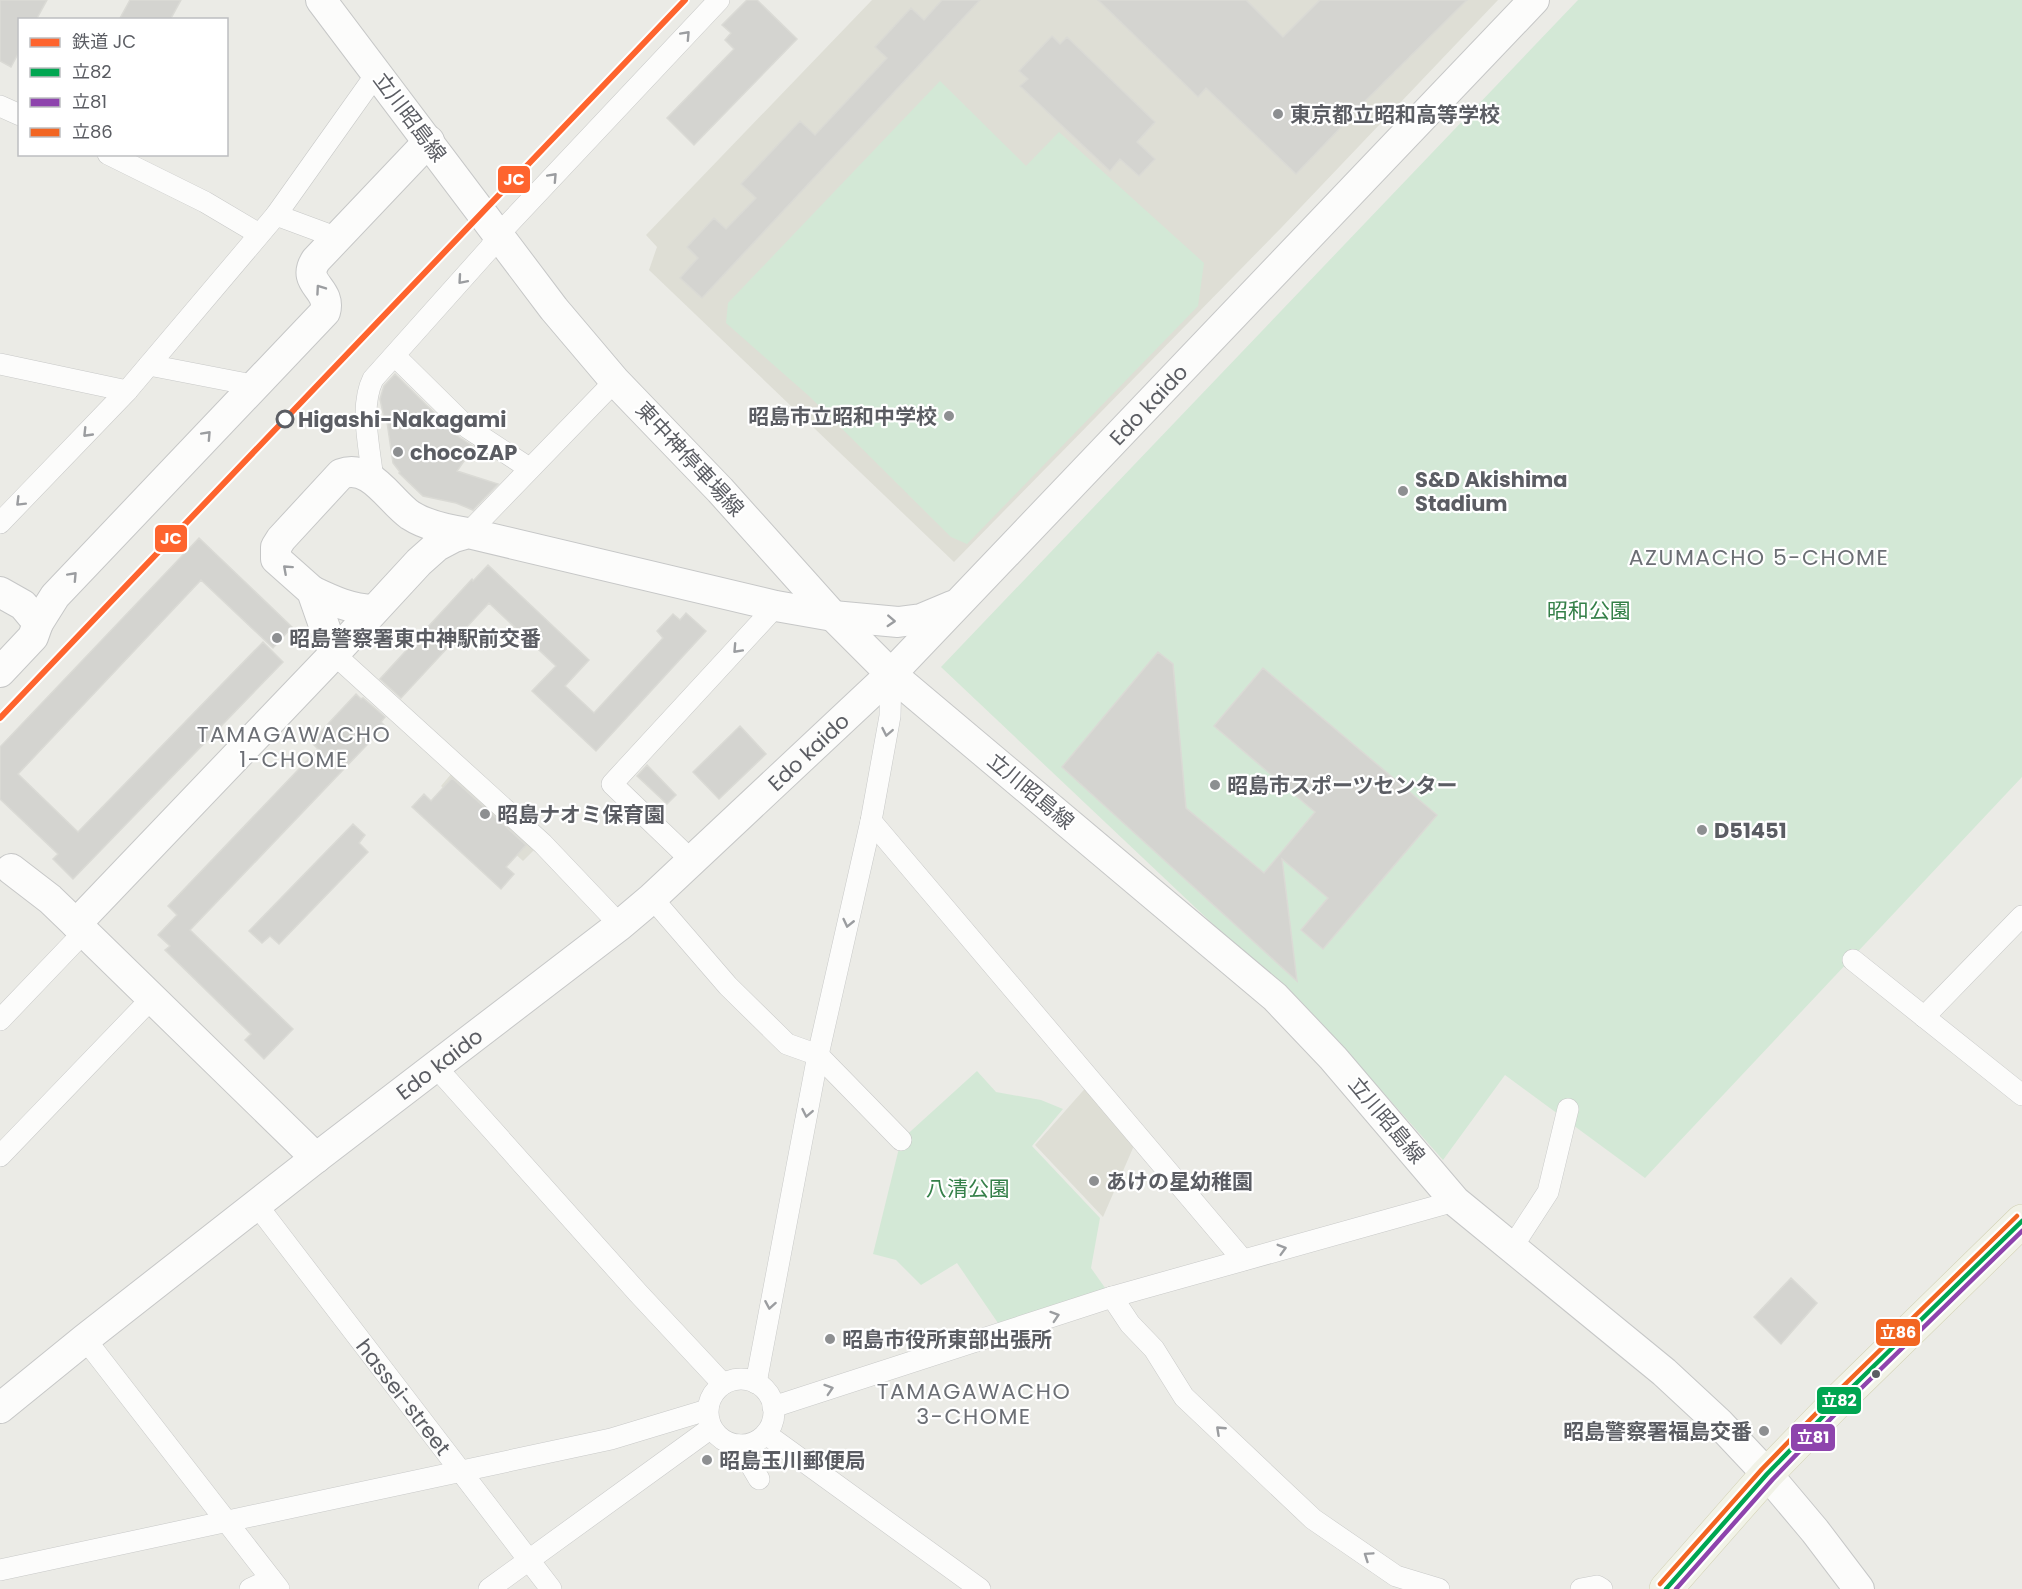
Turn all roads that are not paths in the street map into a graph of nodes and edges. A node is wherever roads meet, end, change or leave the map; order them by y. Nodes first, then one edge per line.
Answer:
1 (321, 0) edge
2 (719, 0) edge
3 (1534, 0) edge
4 (377, 73) junction
5 (0, 106) edge
6 (18, 114) edge
7 (429, 141) junction
8 (112, 156) edge
9 (276, 215) junction
10 (259, 234) junction
11 (498, 235) junction
12 (338, 238) junction
13 (395, 356) junction
14 (0, 364) edge
15 (149, 365) junction
16 (615, 381) junction
17 (252, 388) junction
18 (128, 391) junction
19 (529, 468) junction
20 (373, 480) junction
21 (410, 514) junction
22 (0, 523) edge
23 (468, 533) junction
24 (417, 563) junction
25 (312, 591) junction
26 (0, 592) edge
27 (962, 601) junction
28 (776, 606) junction
29 (374, 610) junction
30 (832, 616) junction
31 (38, 623) junction
32 (334, 654) junction
33 (0, 672) edge
34 (891, 674) junction
35 (871, 821) junction
36 (691, 860) junction
37 (4, 870) edge
38 (652, 898) junction
39 (2022, 916) edge
40 (620, 925) junction
41 (80, 928) junction
42 (1853, 960) dead end
43 (152, 998) junction
44 (1924, 1017) junction
45 (0, 1020) edge
46 (818, 1055) junction
47 (435, 1066) junction
48 (2022, 1095) edge
49 (1568, 1108) dead end
50 (901, 1140) dead end
51 (0, 1156) edge
52 (316, 1158) junction
53 (1455, 1201) junction
54 (256, 1204) junction
55 (2022, 1221) edge
56 (1511, 1249) junction
57 (1243, 1260) junction
58 (1112, 1297) junction
59 (85, 1339) junction
60 (756, 1383) junction
61 (723, 1384) junction
62 (773, 1407) junction
63 (0, 1408) edge
64 (709, 1419) junction
65 (766, 1434) junction
66 (740, 1445) junction
67 (461, 1471) junction
68 (1767, 1474) junction
69 (759, 1479) dead end
70 (226, 1521) junction
71 (529, 1560) junction
72 (0, 1570) edge
73 (1388, 1582) edge
74 (275, 1584) edge
75 (250, 1589) edge
76 (489, 1589) edge
77 (551, 1589) edge
78 (980, 1589) edge
79 (1439, 1589) edge
80 (1581, 1589) edge
81 (1602, 1589) edge
82 (1666, 1589) edge
83 (1859, 1589) edge

1 - 4 street, 立川昭島線
11 -> 2 street
3 - 27 street, Edo kaido
4 - 7 street, 立川昭島線
4 - 9 street
5 - 6 street
7 - 11 street, 立川昭島線
7 - 12 street
8 - 10 street
9 - 10 street
9 - 12 street
10 - 15 street
11 -> 13 street
11 - 16 street, 東中神停車場線
17 -> 12 street
13 - 19 street
13 - 20 street
14 - 18 street
15 - 17 street
15 - 18 street
16 - 19 street
16 - 30 street, 東中神停車場線
31 -> 17 street
18 -> 22 street
19 - 23 street
20 - 21 street
25 -> 20 street
21 - 23 street
21 - 24 street
23 - 24 street
23 - 28 street
24 - 29 street
25 - 29 street
25 - 32 street
26 - 31 street
30 -> 27 street
27 - 34 street, Edo kaido
28 - 30 street
28 -> 36 street
29 - 32 street
30 - 34 street, 東中神停車場線
31 - 33 street
32 - 40 street
32 - 41 street
34 -> 35 street
34 - 36 street, Edo kaido
34 - 53 street, 立川昭島線
35 -> 46 street
35 - 57 street
36 - 38 street, Edo kaido
37 - 41 street
38 - 40 street, Edo kaido
38 - 46 street
39 - 44 street
40 - 47 street, Edo kaido
41 - 43 street
41 - 45 street
42 - 44 street
43 - 51 street
43 - 52 street
44 - 48 street
46 - 50 street
46 -> 60 street
47 - 52 street, Edo kaido
47 - 61 street
49 - 56 street
52 - 54 street, Edo kaido
53 - 56 street, 立川昭島線
57 -> 53 street
54 - 59 street, Edo kaido
54 - 67 street, hassei-street
55 - 68 main road
56 - 68 street, 立川昭島線
57 - 58 street
62 -> 58 street
73 -> 58 street
59 - 63 street, Edo kaido
59 - 70 street
60 - 61 street
60 - 62 street
61 - 64 street
62 - 65 street
64 - 66 street
64 - 67 street
64 - 71 street
65 - 66 street
65 - 78 street
66 - 69 street
67 - 70 street
67 - 71 street, hassei-street
68 - 82 main road
68 - 83 street, 立川昭島線
70 - 72 street
70 - 74 street
71 - 76 street
71 - 77 street, hassei-street
73 - 79 street
74 - 75 street
80 - 81 street

